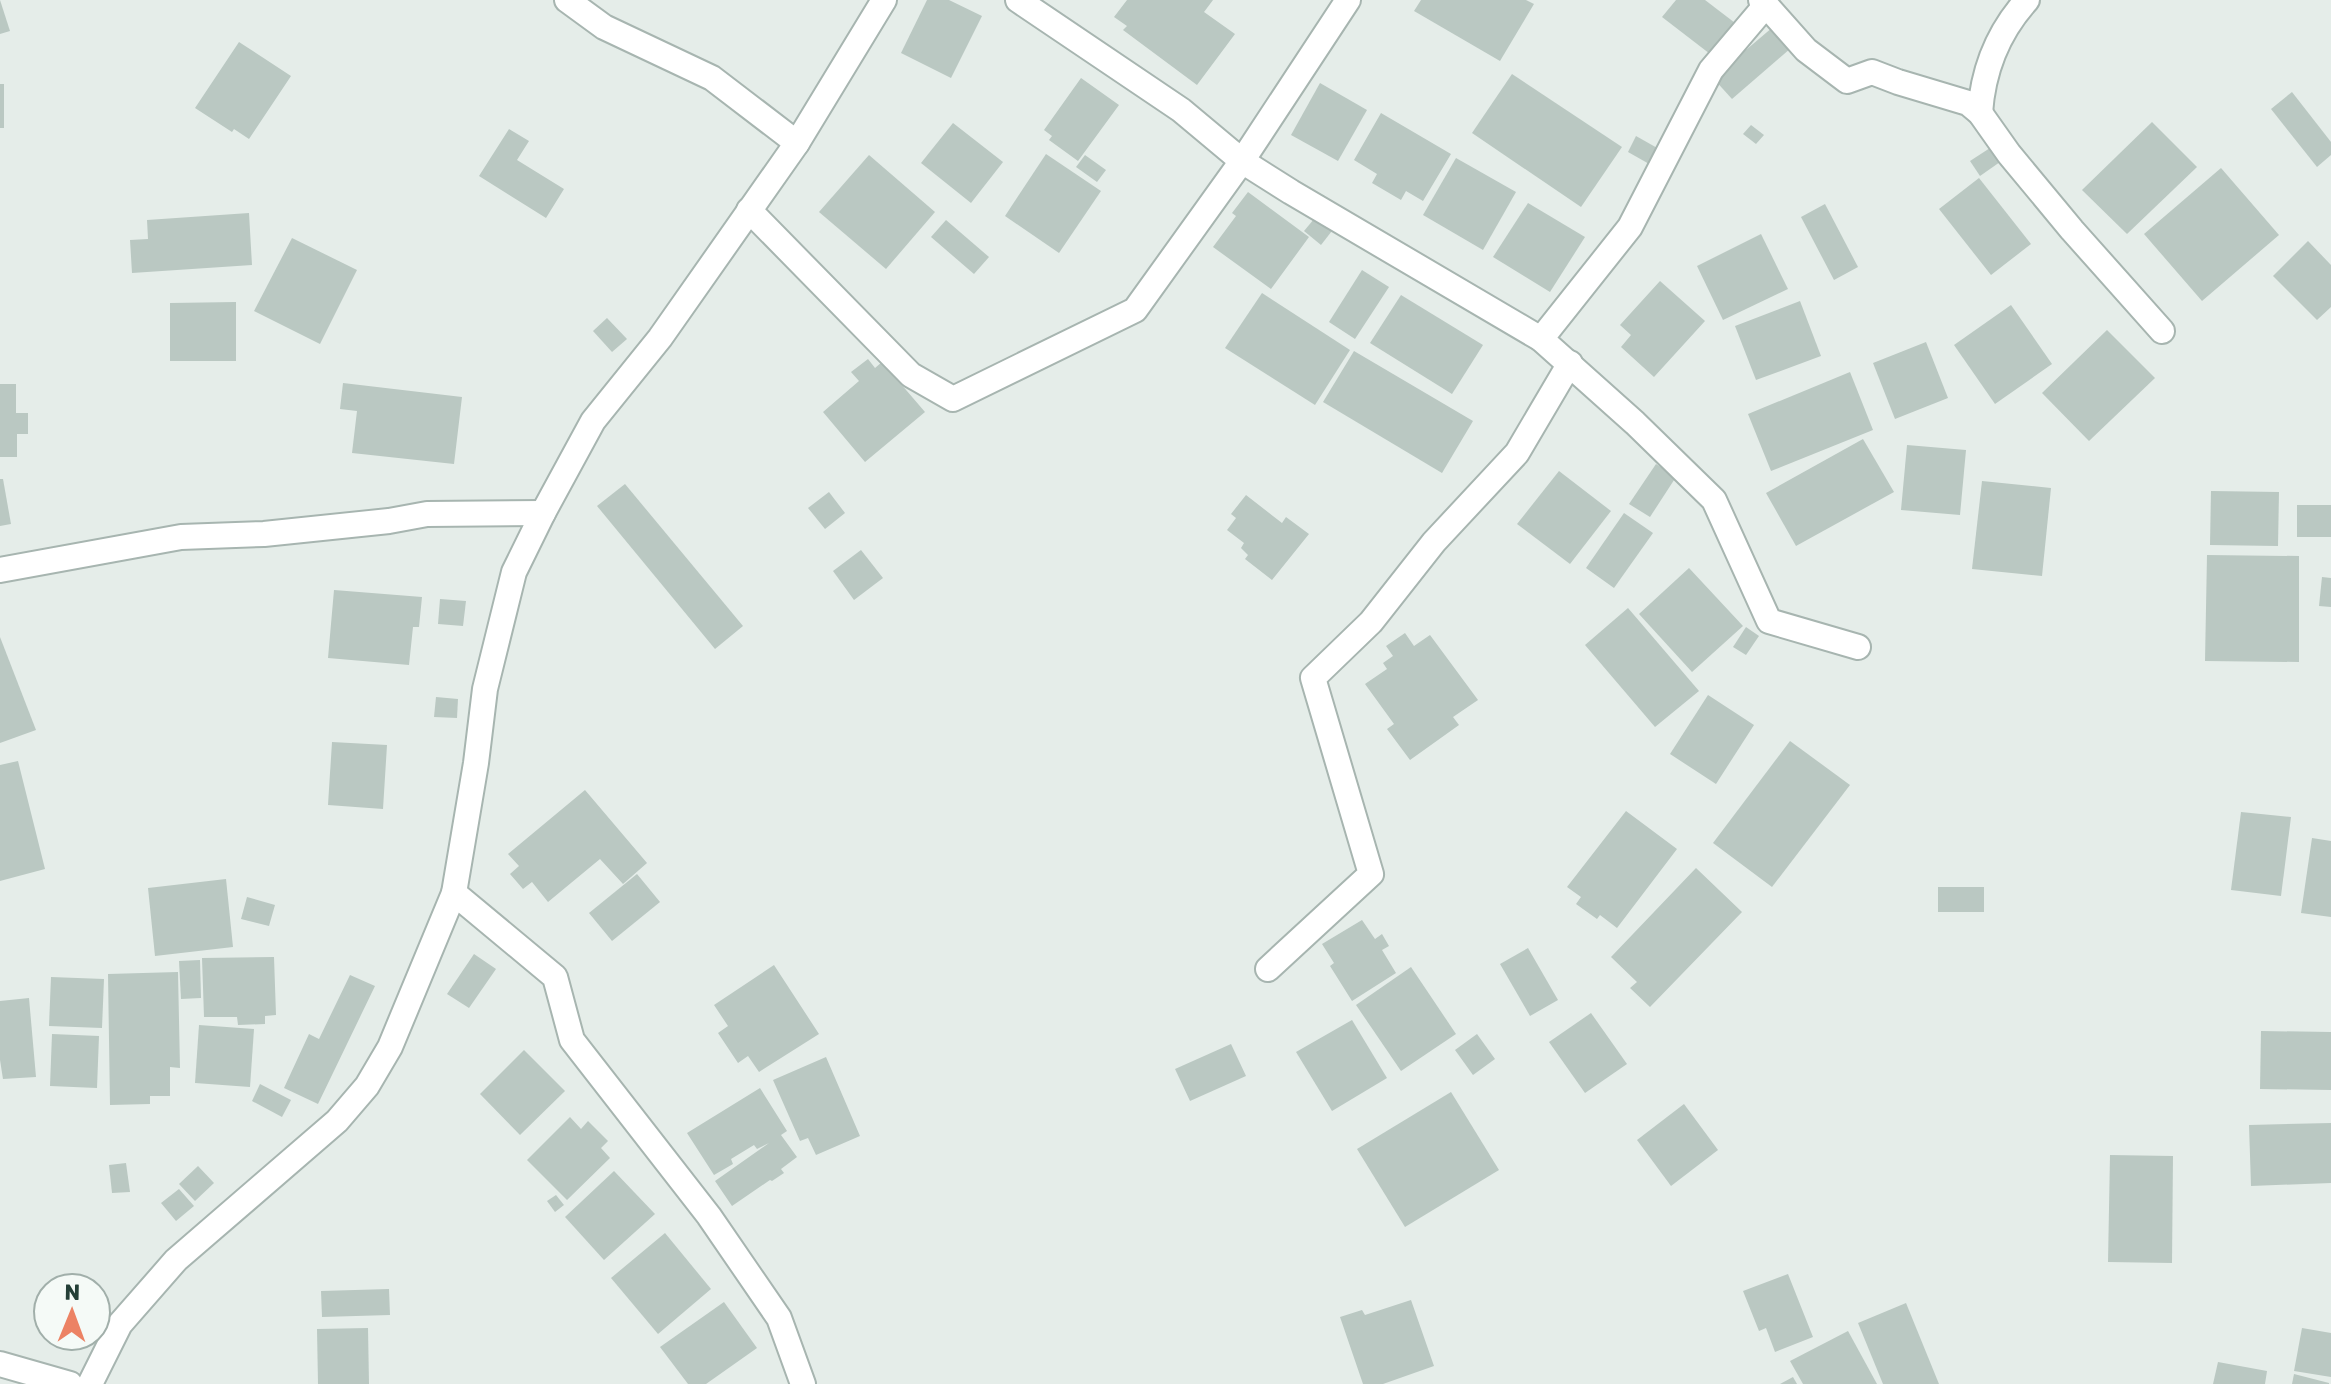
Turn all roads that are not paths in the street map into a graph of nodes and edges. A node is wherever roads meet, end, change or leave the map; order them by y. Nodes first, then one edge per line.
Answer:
1 (567, 0) edge
2 (884, 0) edge
3 (1018, 0) edge
4 (1348, 0) edge
5 (2027, 0) edge
6 (1764, 2) edge
7 (1980, 113) junction
8 (797, 143) junction
9 (1242, 161) junction
10 (749, 210) junction
11 (2162, 331) dead end
12 (1541, 339) junction
13 (1570, 363) junction
14 (543, 513) junction
15 (0, 570) edge
16 (1858, 647) dead end
17 (454, 893) junction
18 (1268, 969) dead end
19 (0, 1364) edge
20 (70, 1384) edge
21 (90, 1384) edge
22 (803, 1384) edge

1 - 8 street
2 - 8 street
3 - 9 street
4 - 9 street
5 - 7 street
6 - 7 street
6 - 12 street
7 - 11 street
8 - 10 street
9 - 10 street
9 - 12 street
10 - 14 street
12 - 13 street
13 - 16 street
13 - 18 street
14 - 15 street
14 - 17 street
17 - 21 street
17 - 22 street
19 - 20 street

